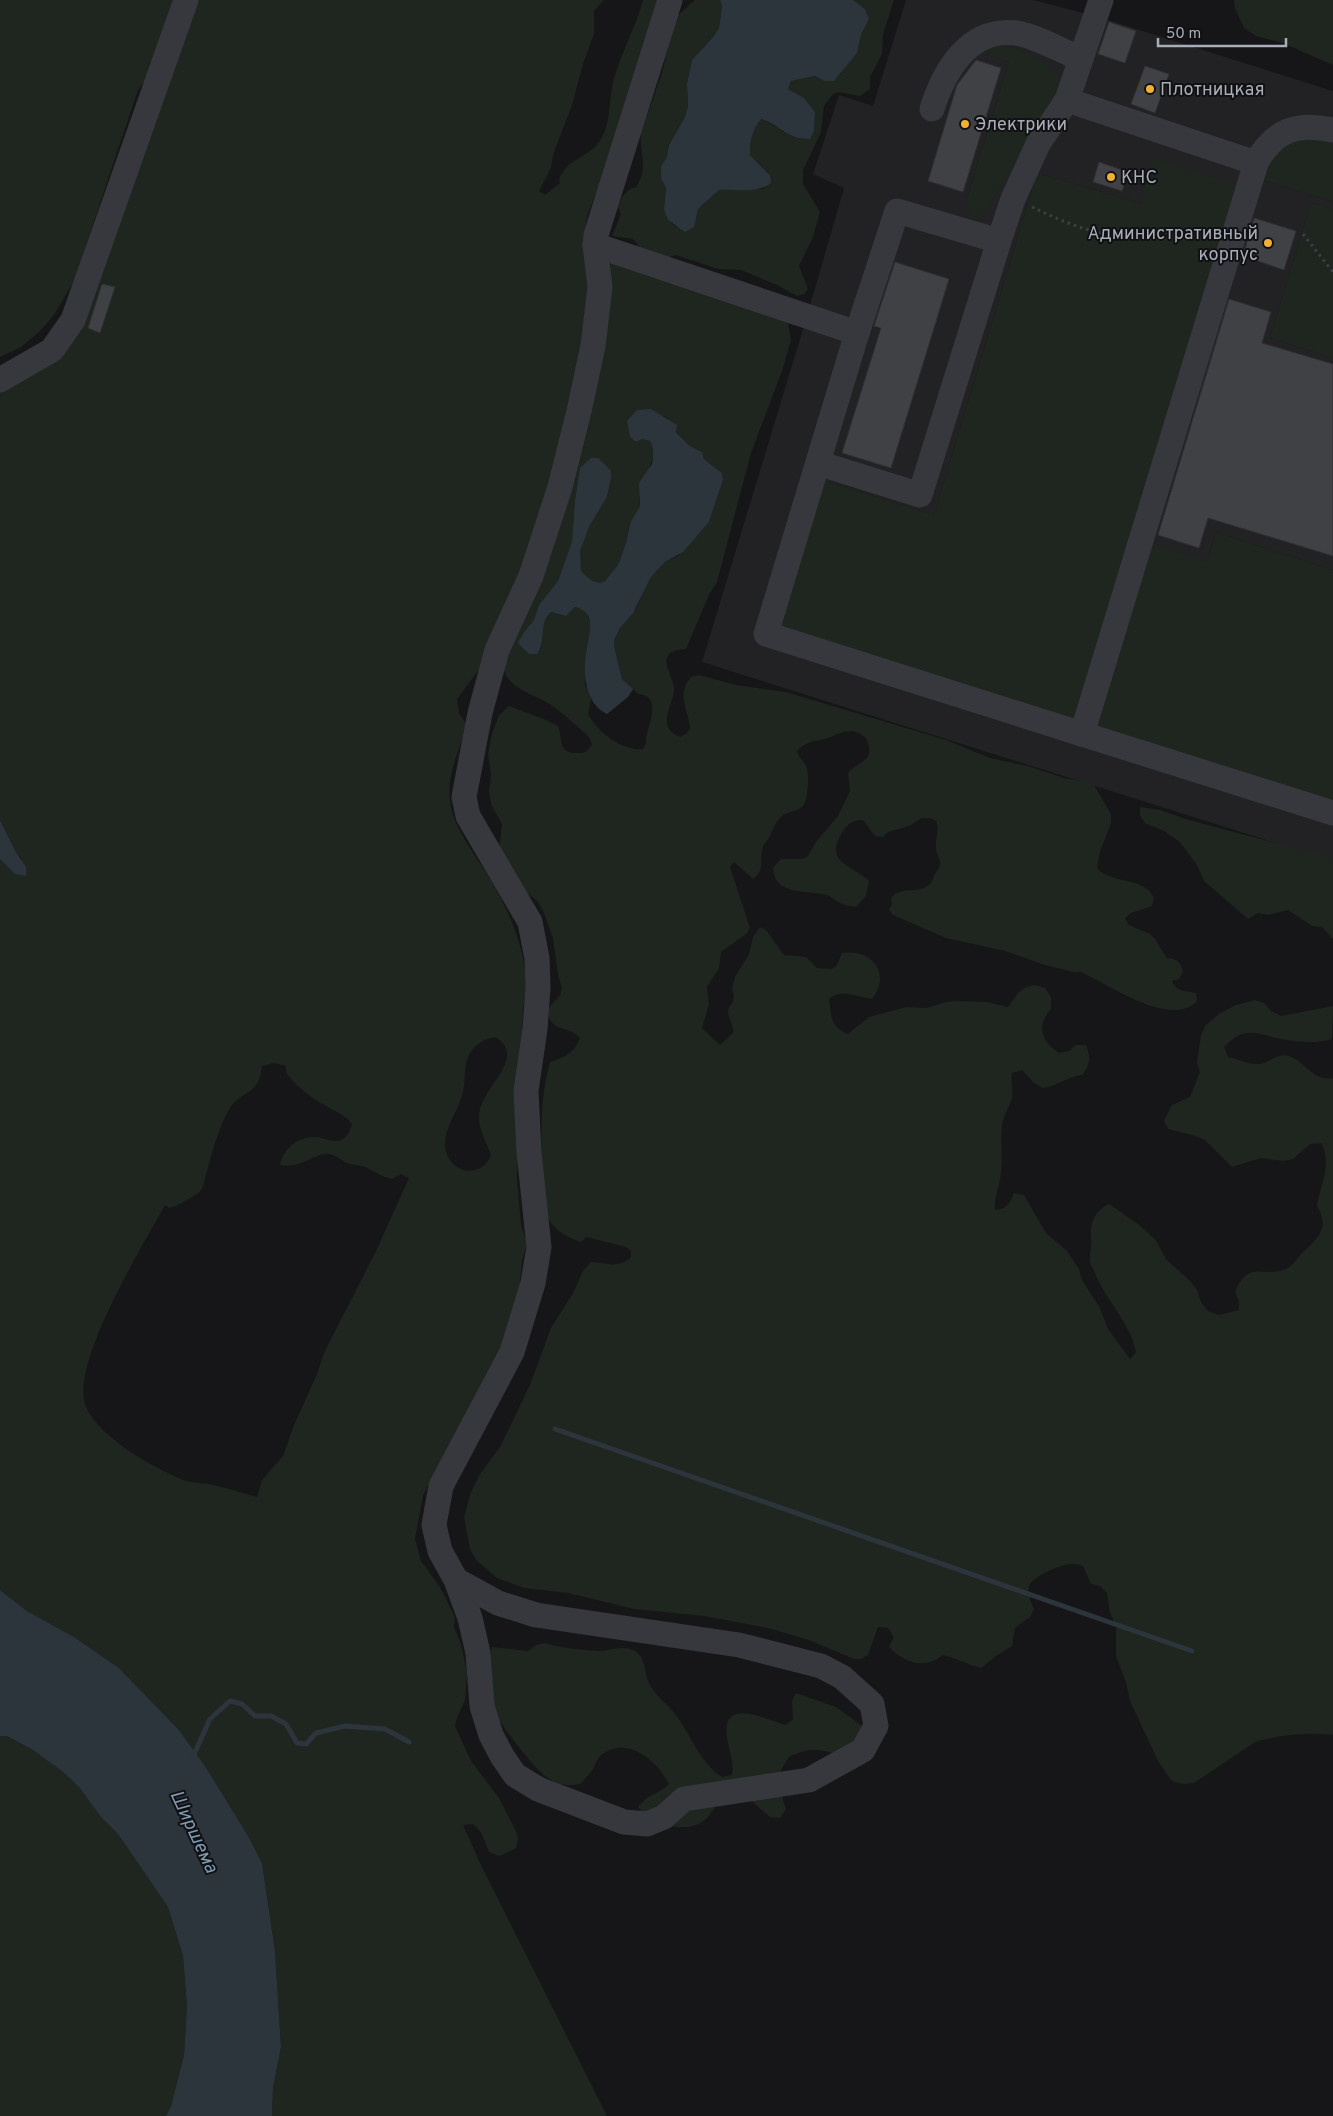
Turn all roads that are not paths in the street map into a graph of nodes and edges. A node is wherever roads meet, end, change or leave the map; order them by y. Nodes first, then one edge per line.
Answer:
1 (186, 0) edge
2 (670, 0) edge
3 (1101, 0) edge
4 (1081, 59) junction
5 (1067, 100) junction
6 (932, 110) dead end
7 (1333, 130) edge
8 (1256, 163) junction
9 (999, 241) junction
10 (595, 245) junction
11 (857, 333) junction
12 (0, 380) edge
13 (818, 463) junction
14 (1082, 734) junction
15 (1333, 813) edge
16 (456, 1580) junction

1 - 12 lane
2 - 10 lane
3 - 4 lane
4 - 5 lane
4 - 6 lane
5 - 8 lane
5 - 9 lane
7 - 8 lane
8 - 14 lane
9 - 11 lane
9 - 13 lane
10 - 11 lane
10 - 16 lane
11 - 13 lane
13 - 14 lane
14 - 15 lane
16 - 16 lane

